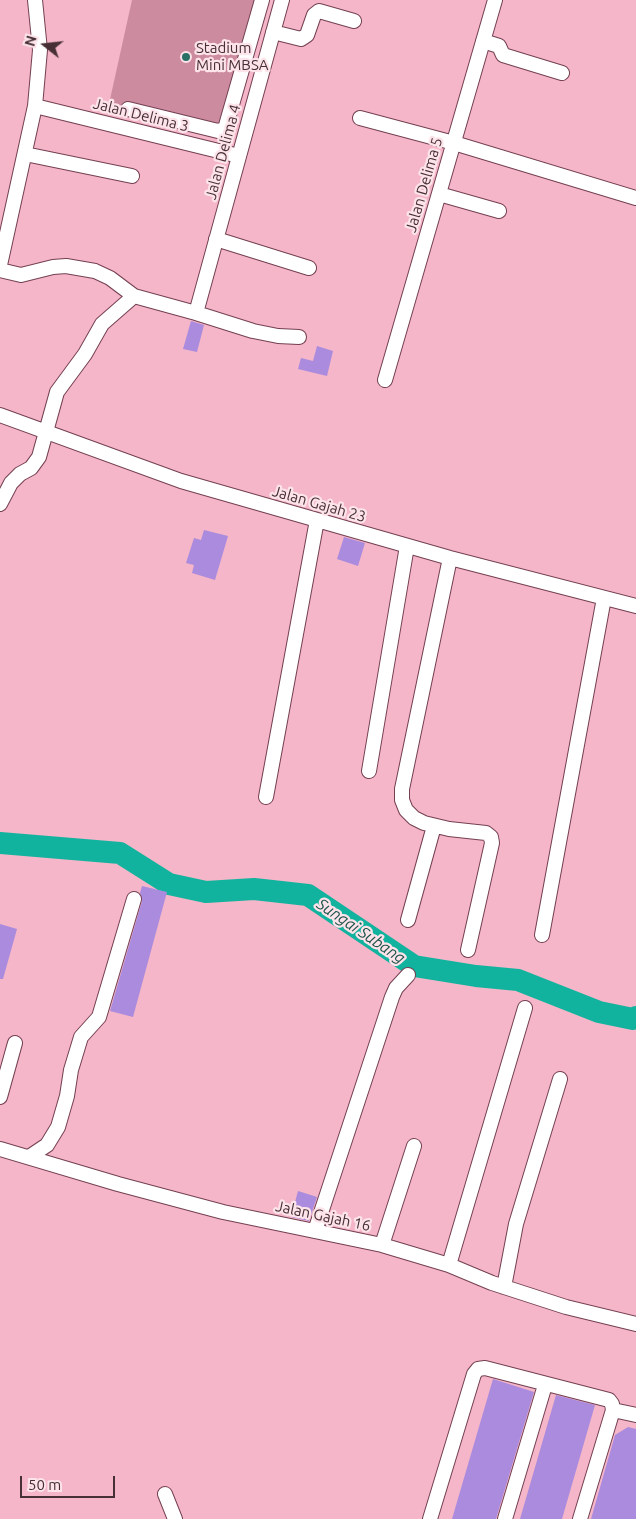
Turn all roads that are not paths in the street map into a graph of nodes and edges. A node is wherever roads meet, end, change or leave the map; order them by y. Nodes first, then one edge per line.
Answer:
1 (36, 0) edge
2 (262, 0) edge
3 (282, 0) edge
4 (496, 0) edge
5 (354, 21) dead end
6 (273, 32) junction
7 (483, 41) junction
8 (562, 73) dead end
9 (238, 86) junction
10 (256, 92) junction
11 (35, 106) junction
12 (360, 118) dead end
13 (134, 130) junction
14 (454, 143) junction
15 (26, 154) junction
16 (239, 156) junction
17 (132, 176) dead end
18 (439, 194) junction
19 (636, 198) edge
20 (499, 211) dead end
21 (216, 239) junction
22 (0, 265) edge
23 (309, 268) dead end
24 (0, 270) edge
25 (134, 296) junction
26 (196, 313) junction
27 (299, 337) dead end
28 (386, 380) dead end
29 (0, 414) edge
30 (46, 432) junction
31 (0, 504) edge
32 (317, 520) junction
33 (407, 546) junction
34 (450, 558) junction
35 (604, 598) junction
36 (636, 606) edge
37 (369, 770) dead end
38 (266, 797) dead end
39 (434, 826) junction
40 (134, 899) dead end
41 (408, 920) dead end
42 (542, 935) dead end
43 (468, 950) dead end
44 (408, 975) dead end
45 (525, 1008) dead end
46 (15, 1043) dead end
47 (560, 1079) dead end
48 (0, 1097) edge
49 (414, 1146) dead end
50 (0, 1149) edge
51 (30, 1157) junction
52 (315, 1231) junction
53 (382, 1245) junction
54 (449, 1264) junction
55 (504, 1287) junction
56 (636, 1324) edge
57 (545, 1385) junction
58 (613, 1410) junction
59 (636, 1415) edge
60 (165, 1494) dead end
61 (176, 1519) edge
62 (430, 1519) edge
63 (505, 1519) edge
64 (580, 1519) edge

1 - 11 street
2 - 9 street
3 - 6 street, Jalan Delima 4
4 - 7 street, Jalan Delima 5
5 - 6 street
6 - 10 street, Jalan Delima 4
7 - 8 street
7 - 14 street, Jalan Delima 5
9 - 10 street
9 - 13 street
10 - 16 street, Jalan Delima 4
11 - 13 street, Jalan Delima 3
11 - 15 street
12 - 14 street
13 - 16 street, Jalan Delima 3
14 - 18 street, Jalan Delima 5
14 - 19 street
15 - 17 street
15 - 22 street
16 - 21 street, Jalan Delima 4
18 - 20 street
18 - 28 street, Jalan Delima 5
21 - 23 street
21 - 26 street, Jalan Delima 4
24 - 25 street
25 - 26 street
25 - 30 street
26 - 27 street
29 - 30 street, Jalan Gajah 23
30 - 31 street
30 - 32 street, Jalan Gajah 23
32 - 33 street, Jalan Gajah 23
32 - 38 street
33 - 34 street, Jalan Gajah 23
33 - 37 street
34 - 35 street, Jalan Gajah 23
34 - 39 street
35 - 36 street, Jalan Gajah 23
35 - 42 street
39 - 41 street
39 - 43 street
40 - 51 street
44 - 52 street
45 - 54 street
46 - 48 street
47 - 55 street
49 - 53 street
50 - 51 street, Jalan Gajah 16
51 - 52 street, Jalan Gajah 16
52 - 53 street, Jalan Gajah 16
53 - 54 street, Jalan Gajah 16
54 - 55 street, Jalan Gajah 16
55 - 56 street, Jalan Gajah 16
57 - 58 street
57 - 62 street
57 - 63 street
58 - 59 street
58 - 64 street
60 - 61 street

